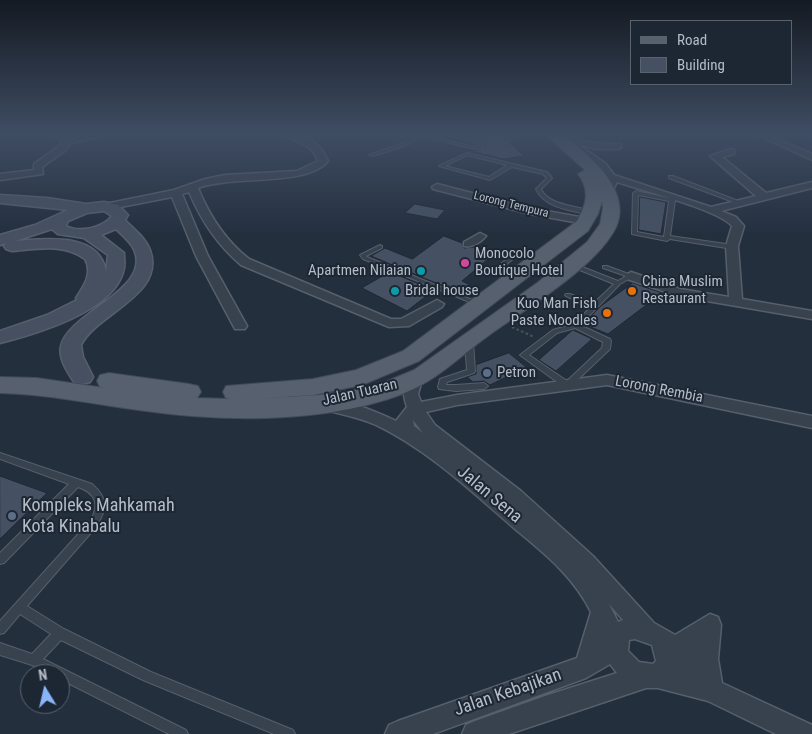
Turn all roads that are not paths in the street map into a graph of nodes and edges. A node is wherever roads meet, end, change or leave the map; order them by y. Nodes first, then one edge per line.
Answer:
1 (38, 168) edge
2 (311, 168) edge
3 (449, 168) edge
4 (506, 168) edge
5 (525, 168) edge
6 (579, 168) edge
7 (595, 168) edge
8 (730, 168) edge
9 (0, 177) edge
10 (671, 177) dead end
11 (610, 184) junction
12 (192, 187) junction
13 (437, 187) dead end
14 (809, 188) edge
15 (172, 194) junction
16 (764, 196) junction
17 (672, 198) junction
18 (0, 199) edge
19 (738, 202) junction
20 (0, 205) edge
21 (19, 206) junction
22 (105, 207) junction
23 (85, 208) junction
24 (710, 210) junction
25 (589, 217) junction
26 (119, 219) junction
27 (65, 226) junction
28 (87, 233) junction
29 (480, 236) dead end
30 (668, 237) junction
31 (15, 239) edge
32 (468, 244) dead end
33 (380, 247) dead end
34 (733, 247) junction
35 (516, 254) dead end
36 (572, 265) junction
37 (604, 267) dead end
38 (496, 270) dead end
39 (631, 276) junction
40 (618, 283) junction
41 (568, 295) dead end
42 (736, 302) junction
43 (437, 304) dead end
44 (480, 304) junction
45 (595, 306) junction
46 (68, 313) junction
47 (812, 315) edge
48 (240, 326) dead end
49 (576, 326) junction
50 (0, 337) edge
51 (469, 342) junction
52 (0, 372) edge
53 (82, 377) junction
54 (414, 380) junction
55 (0, 385) edge
56 (567, 385) junction
57 (484, 386) dead end
58 (316, 403) junction
59 (416, 409) junction
60 (812, 422) edge
61 (431, 450) junction
62 (0, 456) edge
63 (78, 482) junction
64 (0, 560) edge
65 (19, 607) junction
66 (602, 612) junction
67 (0, 629) edge
68 (60, 633) junction
69 (660, 638) junction
70 (616, 644) junction
71 (0, 648) edge
72 (34, 660) junction
73 (586, 666) junction
74 (651, 676) junction
75 (711, 690) junction
76 (182, 734) edge
77 (288, 734) edge
78 (398, 734) edge
79 (475, 734) edge
80 (804, 734) edge

1 - 9 street
2 - 12 street
3 - 4 lane
5 - 25 lane
6 - 25 main road
7 - 11 main road, Jalan Tuaran
8 - 16 street
10 - 19 lane
11 - 17 street
11 - 36 main road, Jalan Tuaran
12 - 15 street
12 - 43 street
13 - 25 street, Lorong Tempura
14 - 16 street
15 - 22 street
15 - 26 street
15 - 48 street
16 - 19 street
17 - 24 street
17 - 30 lane
17 - 30 lane
18 - 23 main road
19 - 24 street
20 - 21 main road
21 - 27 main road
21 - 31 main road
22 - 23 main road
22 - 26 main road
23 - 27 main road
24 - 34 street
25 - 44 main road, Jalan Tuaran
26 - 28 main road
26 - 53 main road
27 - 28 main road
27 - 31 main road
28 - 46 main road
29 - 32 street
30 - 34 lane
31 - 46 main road
33 - 44 lane
34 - 42 street
35 - 38 lane
36 - 40 lane
36 - 51 main road, Jalan Tuaran
37 - 39 lane
39 - 40 lane
39 - 42 street
40 - 45 lane
41 - 45 lane
42 - 47 street
44 - 53 main road, Jalan Tuaran
45 - 49 lane
46 - 50 main road
49 - 56 lane
49 - 56 lane
51 - 54 main road, Jalan Tuaran
51 - 57 lane
52 - 53 main road, Jalan Tuaran
54 - 58 main road, Jalan Tuaran
54 - 59 street, Jalan Sena
55 - 58 main road, Jalan Tuaran
56 - 59 street, Lorong Rembia
56 - 60 street, Lorong Rembia
58 - 61 street, Jalan Sena
59 - 61 street
59 - 69 street, Jalan Sena
61 - 66 street, Jalan Sena
62 - 63 lane
63 - 64 lane
63 - 65 lane
65 - 67 lane
65 - 68 lane
66 - 70 street, Jalan Sena
66 - 73 street
68 - 72 lane
68 - 77 lane
69 - 70 street
69 - 74 street, Jalan Sena
69 - 75 street, Jalan Sena
69 - 75 street
70 - 73 street, Jalan Kebajikan
70 - 74 street, Jalan Sena
71 - 72 lane
72 - 76 lane
73 - 78 street, Jalan Kebajikan
74 - 75 street, Jalan Sena
74 - 79 street, Jalan Kebajikan
75 - 80 street, Jalan Sena

